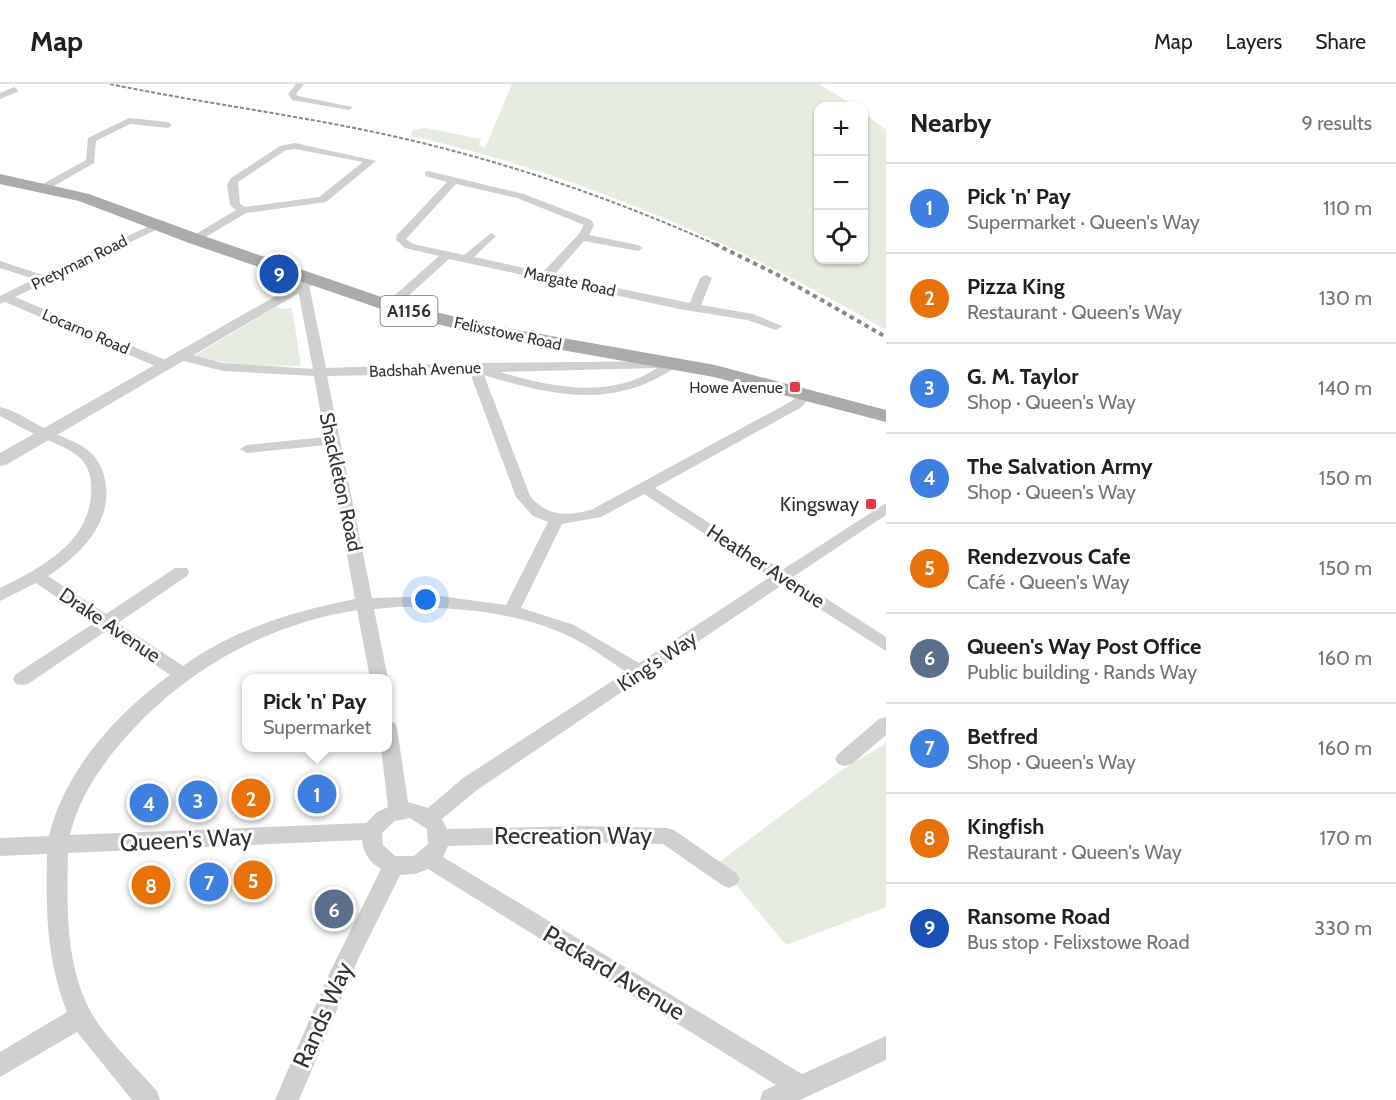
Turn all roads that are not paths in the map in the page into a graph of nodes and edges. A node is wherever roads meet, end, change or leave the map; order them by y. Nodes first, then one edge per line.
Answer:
1 (300, 84) edge
2 (14, 90) dead end
3 (0, 96) edge
4 (349, 107) dead end
5 (168, 125) dead end
6 (428, 174) dead end
7 (0, 179) edge
8 (454, 181) junction
9 (43, 188) junction
10 (243, 210) junction
11 (158, 225) junction
12 (491, 236) dead end
13 (582, 237) junction
14 (195, 239) junction
15 (638, 248) dead end
16 (447, 255) junction
17 (466, 259) junction
18 (0, 264) edge
19 (546, 276) junction
20 (706, 278) dead end
21 (44, 279) junction
22 (307, 282) junction
23 (3, 299) edge
24 (390, 306) junction
25 (695, 306) junction
26 (776, 326) dead end
27 (180, 356) junction
28 (165, 364) junction
29 (671, 364) junction
30 (474, 367) junction
31 (319, 372) junction
32 (807, 395) junction
33 (0, 411) edge
34 (886, 416) edge
35 (46, 434) junction
36 (333, 440) junction
37 (247, 449) dead end
38 (0, 461) edge
39 (645, 488) junction
40 (886, 508) edge
41 (557, 519) junction
42 (181, 572) dead end
43 (783, 576) junction
44 (38, 577) junction
45 (0, 596) edge
46 (366, 604) junction
47 (511, 611) junction
48 (106, 623) junction
49 (886, 645) edge
50 (641, 673) junction
51 (182, 674) junction
52 (379, 674) edge
53 (22, 679) dead end
54 (886, 724) edge
55 (390, 752) edge
56 (844, 759) dead end
57 (399, 811) junction
58 (430, 818) junction
59 (372, 831) junction
60 (440, 838) junction
61 (58, 845) junction
62 (0, 847) edge
63 (429, 859) junction
64 (394, 866) junction
65 (729, 879) dead end
66 (81, 1017) junction
67 (886, 1048) edge
68 (0, 1065) edge
69 (800, 1086) junction
70 (148, 1100) edge
71 (287, 1100) edge
72 (772, 1100) edge

1 - 4 street
2 - 3 street
5 - 9 street
6 - 8 street
7 - 9 main road, Felixstowe Road / A1156
8 - 13 street
8 - 16 street, Margate Road
9 - 11 main road, Felixstowe Road / A1156
10 - 10 street
10 - 14 street
11 - 14 main road, Felixstowe Road / A1156
11 - 21 street, Pretyman Road
12 - 17 street
13 - 15 street
13 - 19 street
14 - 22 main road, Felixstowe Road / A1156
16 - 17 street, Margate Road
16 - 24 street
17 - 19 street, Margate Road
18 - 21 street
19 - 25 street, Margate Road
20 - 25 street
21 - 23 street, Pretyman Road
22 - 24 main road, Felixstowe Road / A1156
22 - 27 street
22 - 31 street, Shackleton Road
23 - 28 street, Locarno Road
24 - 29 main road, Felixstowe Road / A1156
25 - 26 street, Margate Road
27 - 28 street
27 - 31 street, Badshah Avenue
28 - 35 street
29 - 30 street, Badshah Avenue
29 - 30 street
29 - 32 main road, Felixstowe Road / A1156
30 - 31 street, Badshah Avenue
30 - 41 street
31 - 36 street, Shackleton Road
32 - 34 main road, Felixstowe Road / A1156
32 - 39 street
33 - 35 street
35 - 38 street
35 - 44 street
36 - 37 street
36 - 46 street, Shackleton Road
39 - 41 street
39 - 43 street, Heather Avenue
40 - 43 street, King's Way
41 - 47 street
42 - 48 street
43 - 49 street, Heather Avenue
43 - 50 street, King's Way
44 - 45 street
44 - 48 street, Drake Avenue
46 - 47 street
46 - 51 street
46 - 52 street, Shackleton Road
47 - 50 street
48 - 51 street, Drake Avenue
48 - 53 street
50 - 58 street, King's Way
51 - 61 street
54 - 56 street
55 - 57 street
57 - 58 street
57 - 59 street
58 - 60 street
59 - 61 street, Queen's Way
59 - 64 street
60 - 63 street
60 - 65 street, Recreation Way
61 - 62 street, Queen's Way
61 - 66 street
63 - 64 street
63 - 69 street, Packard Avenue
64 - 71 street, Rands Way
66 - 68 street
66 - 70 street
67 - 69 street
69 - 72 street

